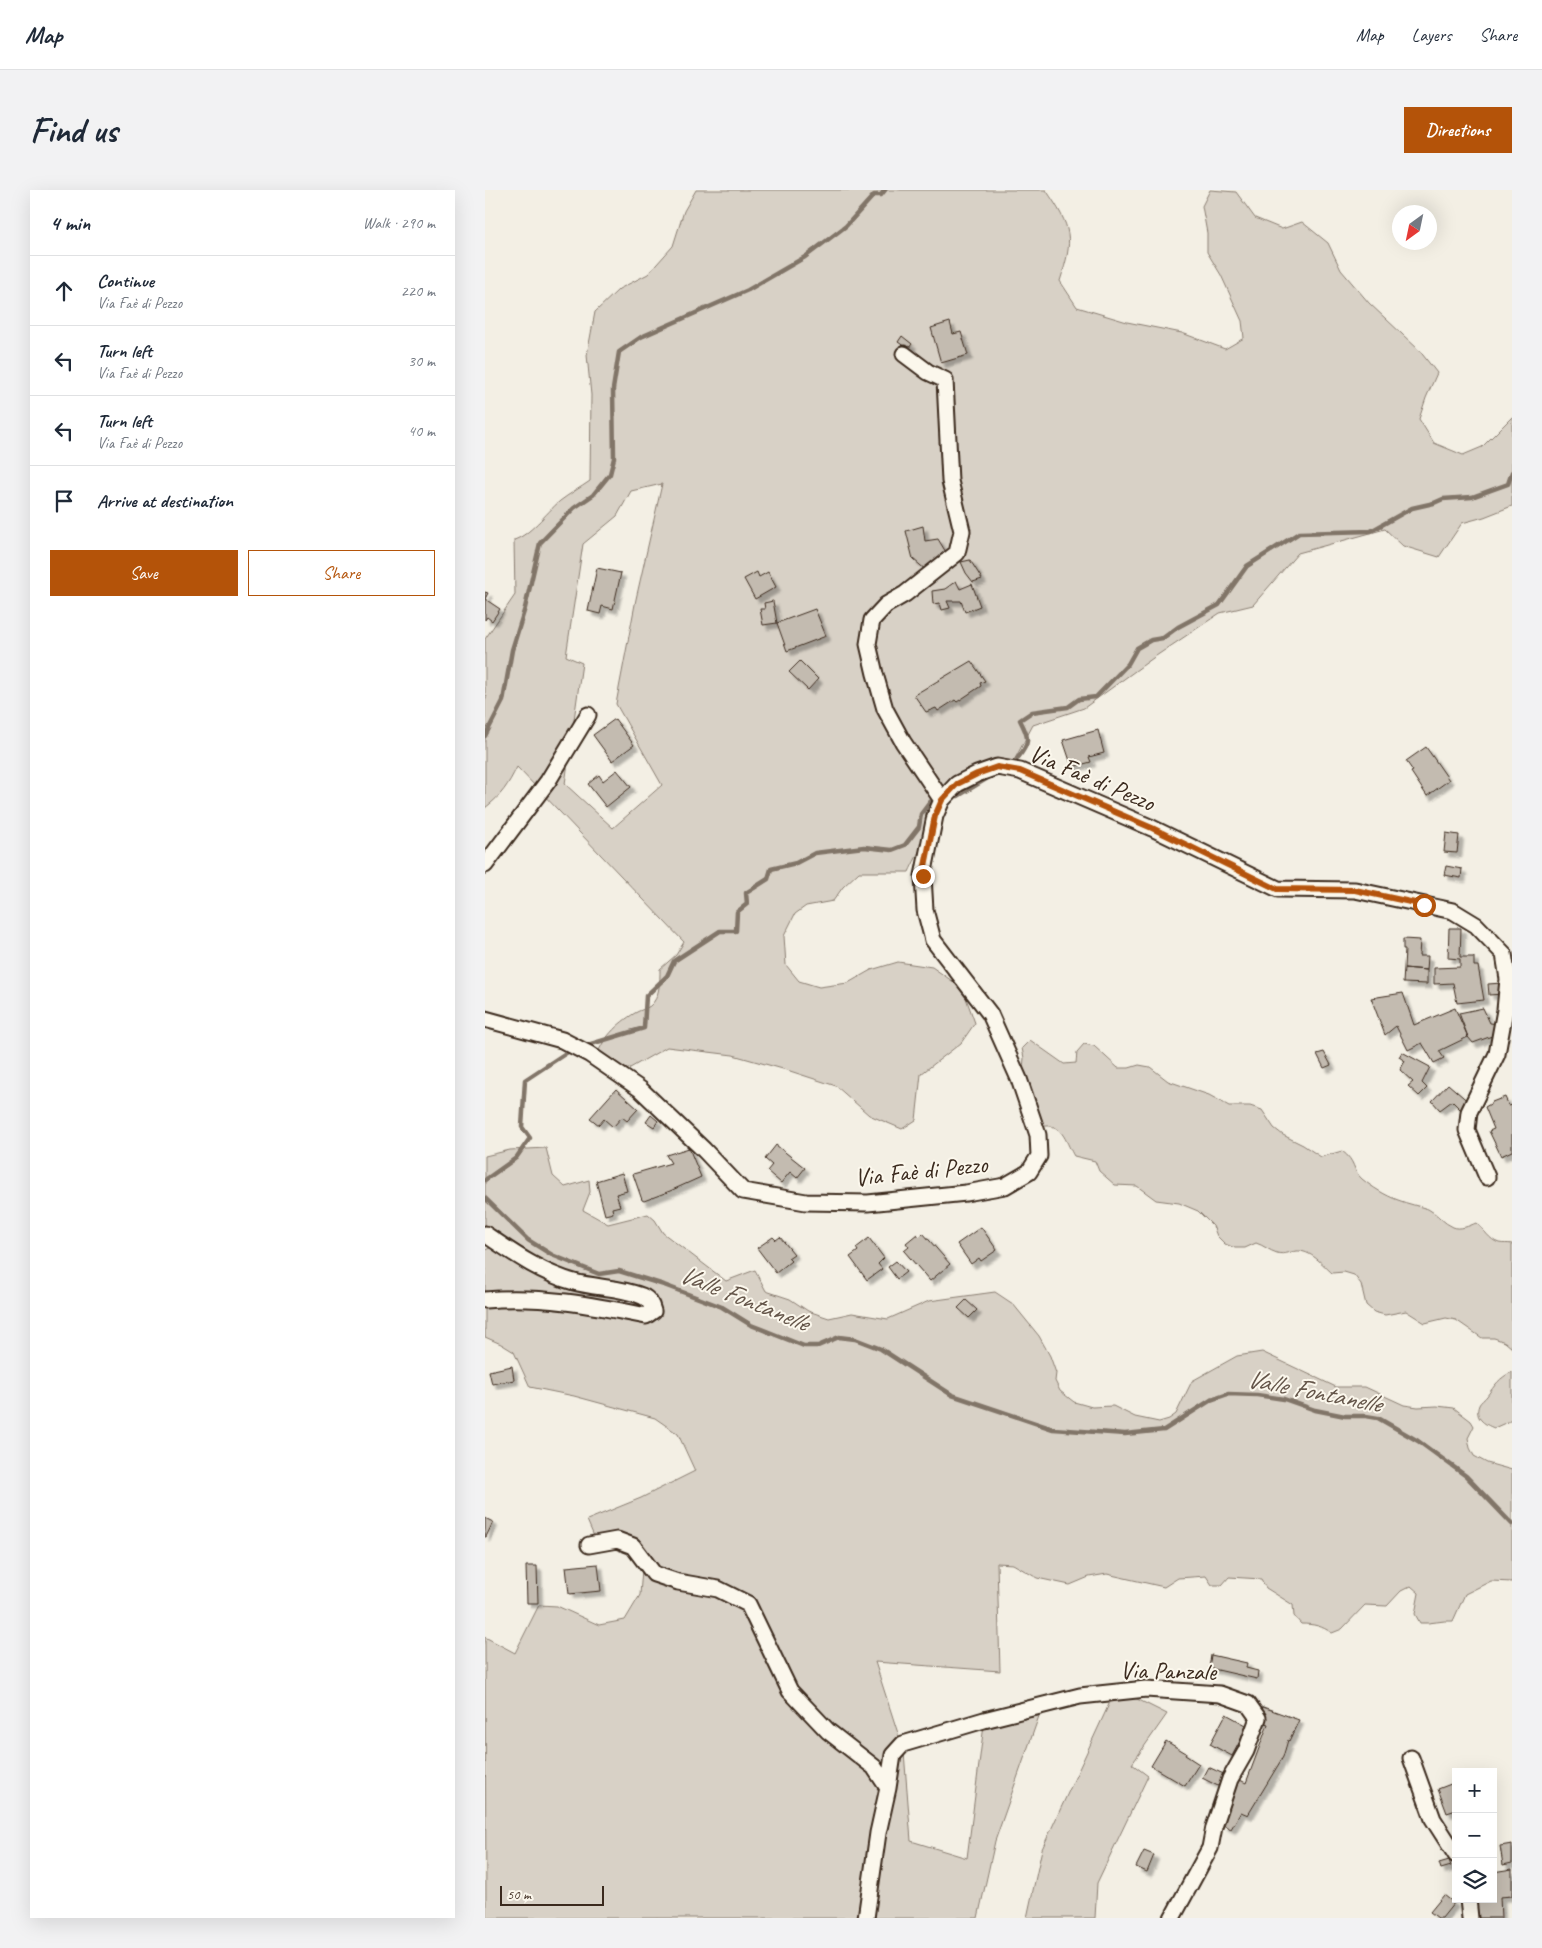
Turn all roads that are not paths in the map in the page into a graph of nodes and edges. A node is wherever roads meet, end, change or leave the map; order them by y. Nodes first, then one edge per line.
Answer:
1 (903, 354) dead end
2 (588, 715) dead end
3 (942, 800) junction
4 (485, 865) edge
5 (485, 1019) edge
6 (1487, 1177) dead end
7 (485, 1234) edge
8 (485, 1300) edge
9 (589, 1545) dead end
10 (1411, 1758) dead end
11 (888, 1788) junction
12 (1452, 1849) edge
13 (1468, 1903) edge
14 (866, 1918) edge
15 (1172, 1918) edge
16 (1470, 1918) edge

1 - 3 street
2 - 4 street
3 - 5 street, Via Faè di Pezzo
3 - 6 street, Via Faè di Pezzo
7 - 8 street
9 - 11 street
10 - 12 street
11 - 14 street
11 - 15 street, Via Panzale
13 - 16 street

